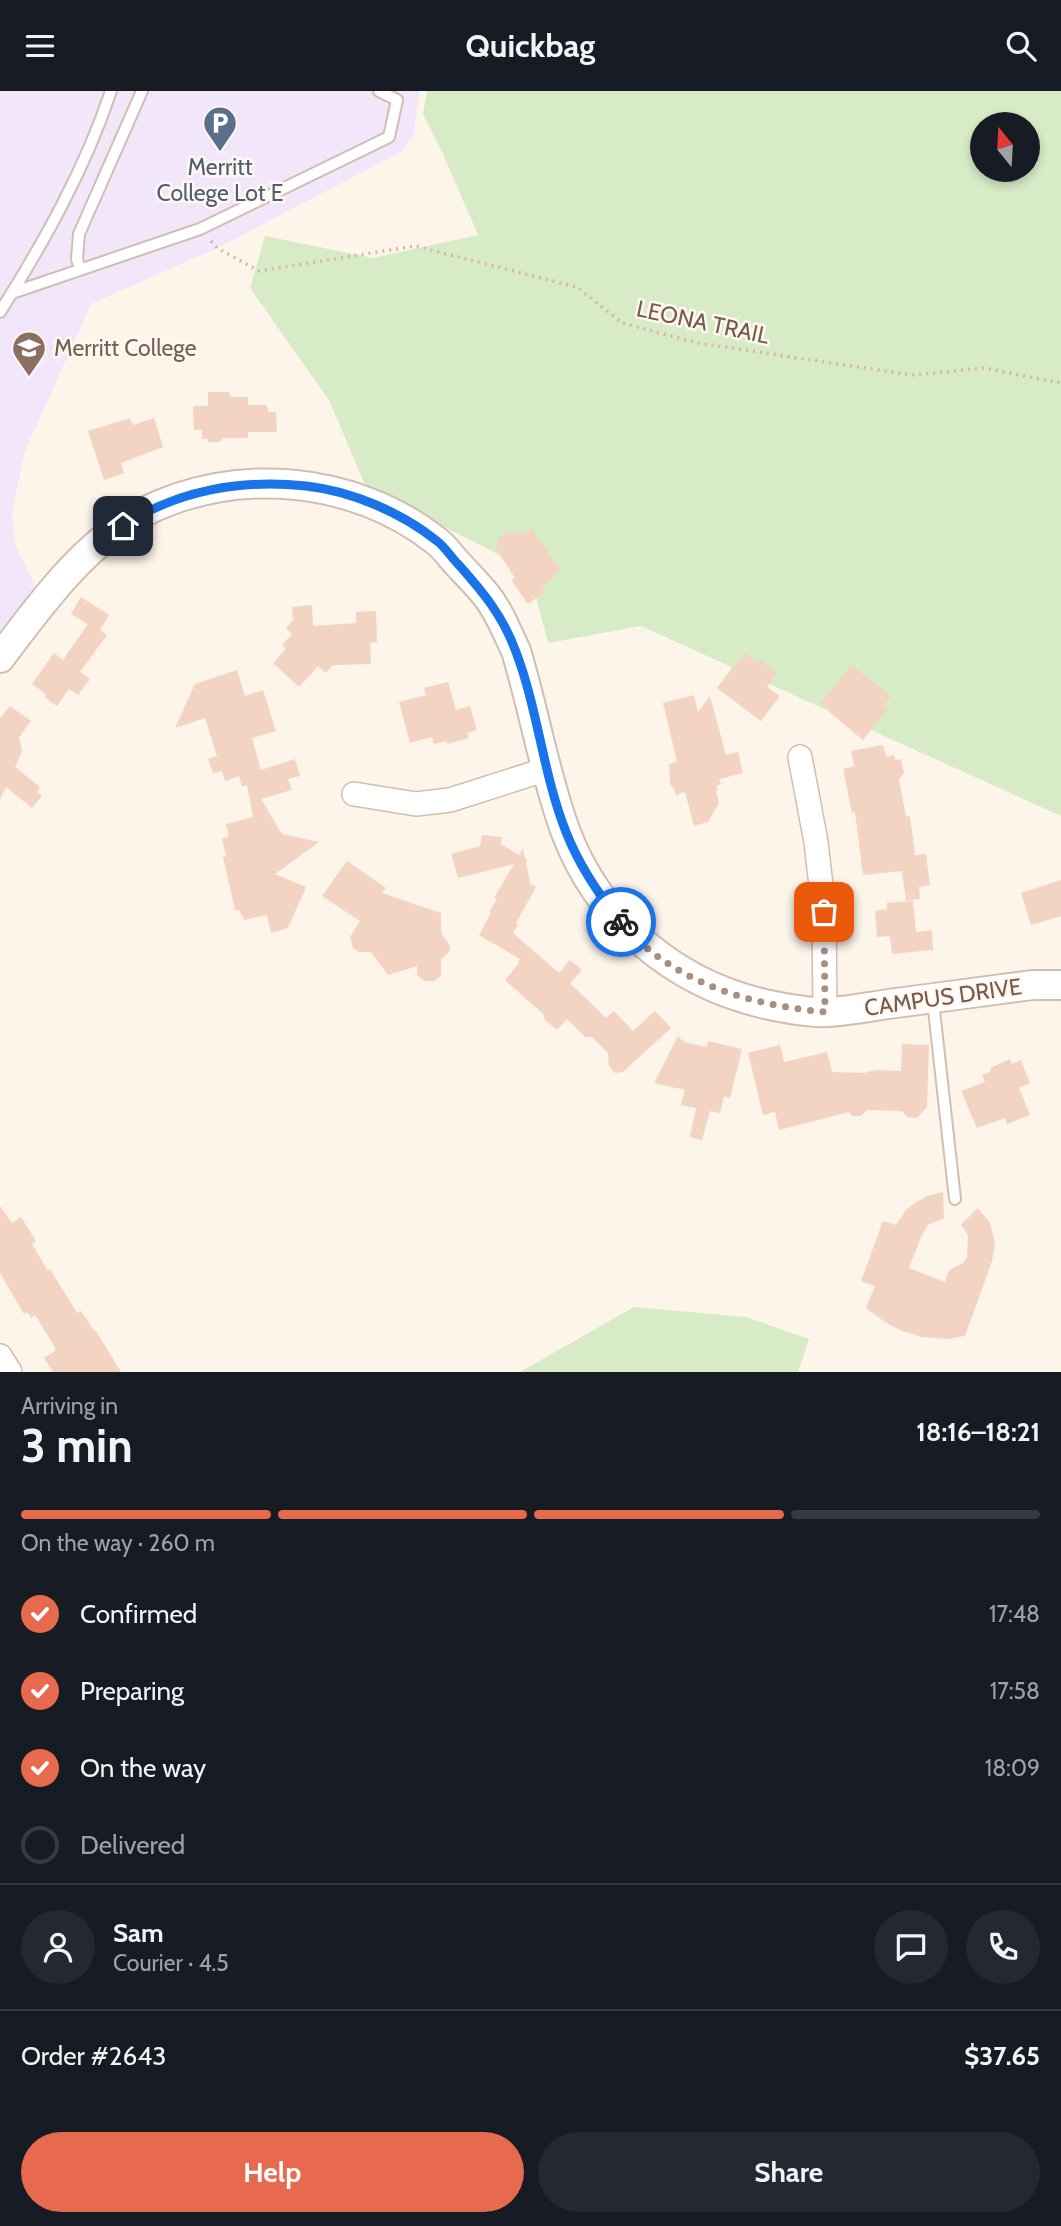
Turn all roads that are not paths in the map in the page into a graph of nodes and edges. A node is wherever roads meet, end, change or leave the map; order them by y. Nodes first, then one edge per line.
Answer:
1 (111, 91) edge
2 (142, 91) edge
3 (379, 91) edge
4 (80, 269) junction
5 (12, 293) junction
6 (0, 311) edge
7 (0, 658) edge
8 (800, 757) dead end
9 (547, 769) junction
10 (354, 794) dead end
11 (1061, 985) edge
12 (932, 998) junction
13 (825, 1012) junction
14 (955, 1199) dead end
15 (0, 1356) edge
16 (10, 1372) edge

1 - 5 lane
2 - 4 lane
3 - 4 lane
4 - 5 lane
5 - 6 lane
7 - 9 street, CAMPUS DRIVE
8 - 13 street
9 - 10 street
9 - 13 street, CAMPUS DRIVE
11 - 12 street, CAMPUS DRIVE
12 - 13 street, CAMPUS DRIVE
12 - 14 lane
15 - 16 street

